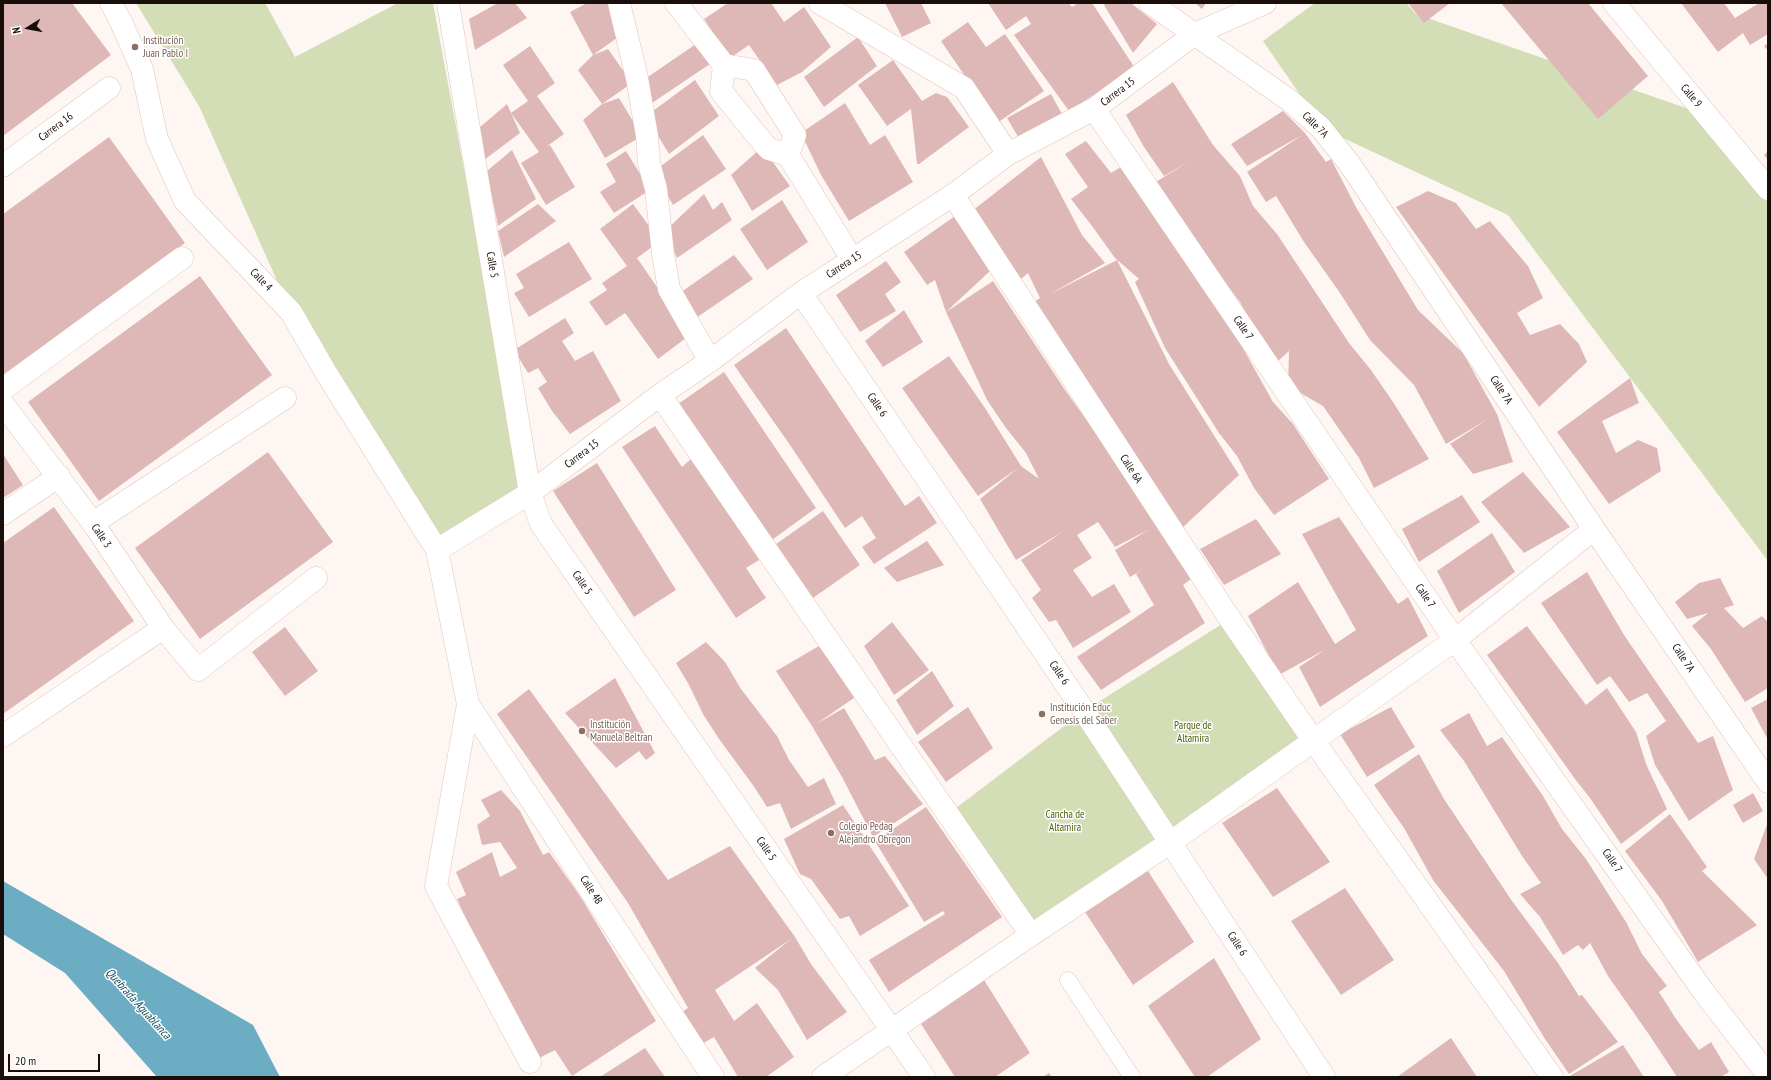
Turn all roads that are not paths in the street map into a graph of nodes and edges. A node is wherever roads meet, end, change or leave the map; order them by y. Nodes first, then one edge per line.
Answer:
1 (111, 3) edge
2 (448, 3) edge
3 (619, 3) edge
4 (676, 3) edge
5 (820, 3) edge
6 (1150, 3) edge
7 (1265, 3) edge
8 (1614, 3) edge
9 (1195, 34) junction
10 (724, 65) junction
11 (109, 88) dead end
12 (1094, 109) junction
13 (1008, 154) junction
14 (788, 155) junction
15 (3, 166) edge
16 (1768, 189) edge
17 (953, 196) junction
18 (182, 258) dead end
19 (852, 259) junction
20 (801, 293) junction
21 (710, 361) junction
22 (3, 389) edge
23 (660, 395) junction
24 (285, 398) dead end
25 (3, 404) edge
26 (59, 476) junction
27 (530, 493) junction
28 (3, 514) edge
29 (93, 524) junction
30 (1594, 528) junction
31 (437, 550) junction
32 (316, 578) dead end
33 (163, 628) junction
34 (1455, 640) junction
35 (468, 704) junction
36 (3, 736) edge
37 (1313, 740) junction
38 (1768, 782) edge
39 (1171, 842) junction
40 (1031, 935) junction
41 (1068, 980) dead end
42 (891, 1030) junction
43 (530, 1062) dead end
44 (1768, 1075) edge
45 (713, 1077) edge
46 (823, 1077) edge
47 (924, 1077) edge
48 (1132, 1077) edge
49 (1324, 1077) edge
50 (1552, 1077) edge

1 - 31 street, Calle 4
2 - 27 street, Calle 5
3 - 21 street
4 - 10 street
5 - 13 street
6 - 9 street
7 - 9 street, Carrera 15
8 - 16 street, Calle 9
9 - 12 street, Carrera 15
9 - 30 street, Calle 7A
10 - 14 street
10 - 14 street
11 - 15 street, Carrera 16
12 - 13 street, Carrera 15
12 - 34 street, Calle 7
13 - 17 street, Carrera 15
14 - 19 street
17 - 19 street, Carrera 15
17 - 37 street, Calle 6A
18 - 22 street
19 - 20 street, Carrera 15
20 - 21 street, Carrera 15
20 - 39 street, Calle 6
21 - 23 street, Carrera 15
23 - 27 street, Carrera 15
23 - 40 street
24 - 29 street
25 - 26 street, Calle 3
26 - 28 street
26 - 29 street, Calle 3
27 - 31 street, Carrera 15
27 - 42 street, Calle 5
29 - 33 street, Calle 3
30 - 34 street
30 - 38 street, Calle 7A
31 - 35 street
32 - 33 street, Calle 3
33 - 36 street
34 - 37 street
34 - 44 street, Calle 7
35 - 43 street
35 - 45 street, Calle 4B
37 - 39 street
37 - 50 street
39 - 40 street
39 - 49 street, Calle 6
40 - 42 street
41 - 48 lane
42 - 46 street
42 - 47 street, Calle 5

